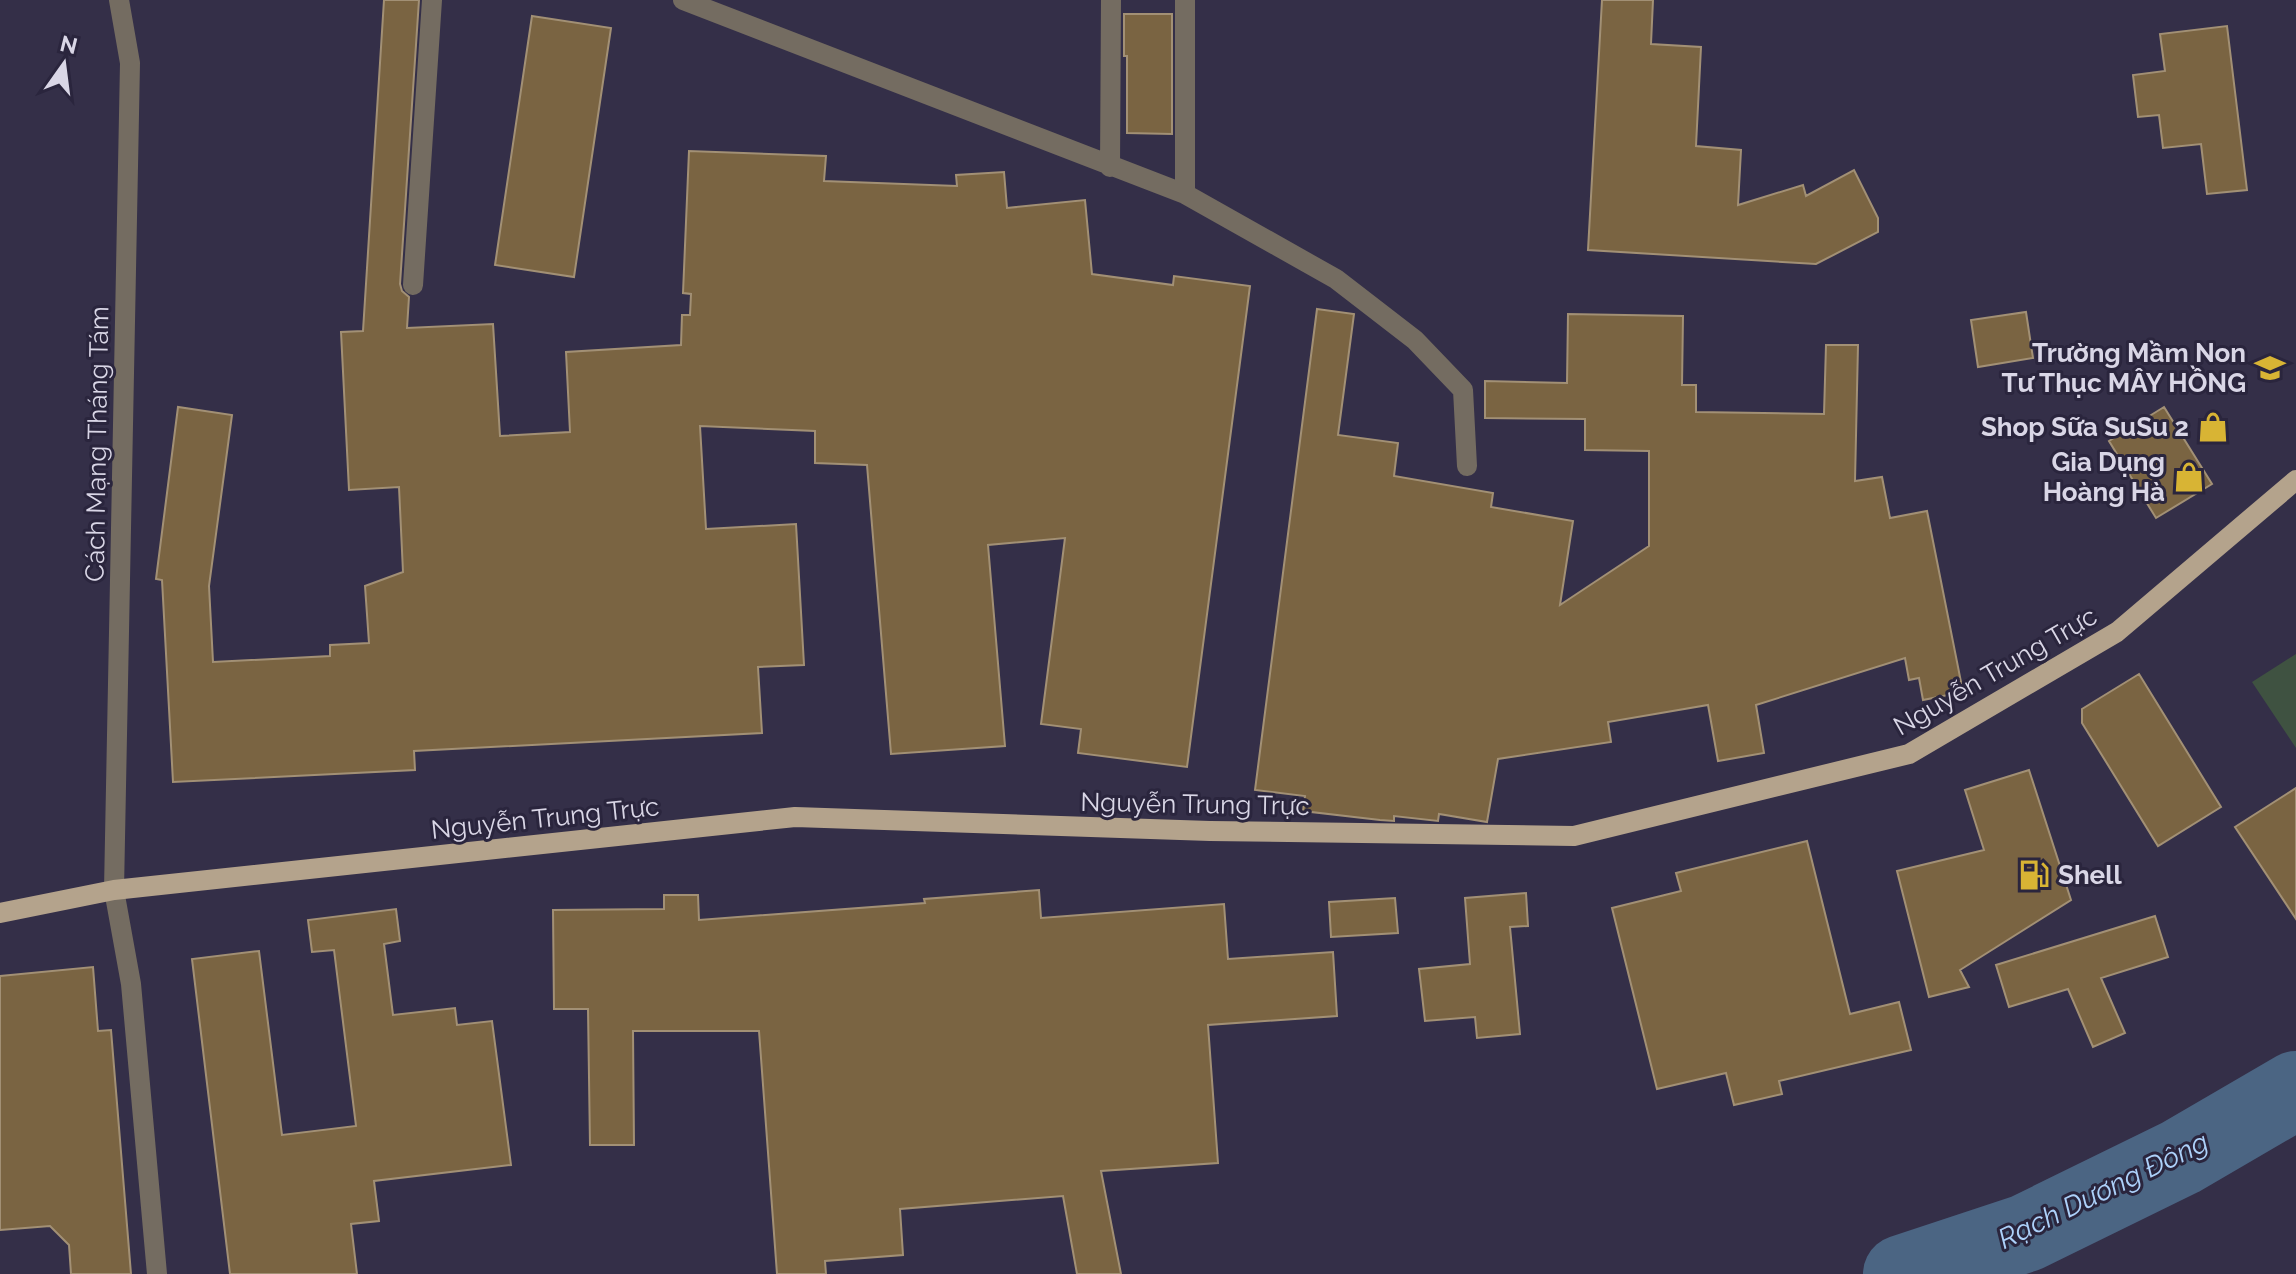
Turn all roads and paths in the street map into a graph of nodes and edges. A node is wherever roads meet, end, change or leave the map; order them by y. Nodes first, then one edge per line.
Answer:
1 (119, 0) edge
2 (432, 0) edge
3 (683, 0) edge
4 (1111, 0) edge
5 (1185, 0) edge
6 (1110, 167) junction
7 (1185, 194) junction
8 (413, 285) dead end
9 (1467, 466) dead end
10 (2296, 480) edge
11 (114, 890) junction
12 (0, 913) edge
13 (157, 1274) edge

1 - 11 street, Cách Mạng Tháng Tám
2 - 8 street
3 - 6 street
4 - 6 street
5 - 7 street
6 - 7 street
7 - 9 street
10 - 11 main road, Nguyễn Trung Trực
11 - 12 main road, Nguyễn Trung Trực
11 - 13 street, Cách Mạng Tháng Tám

